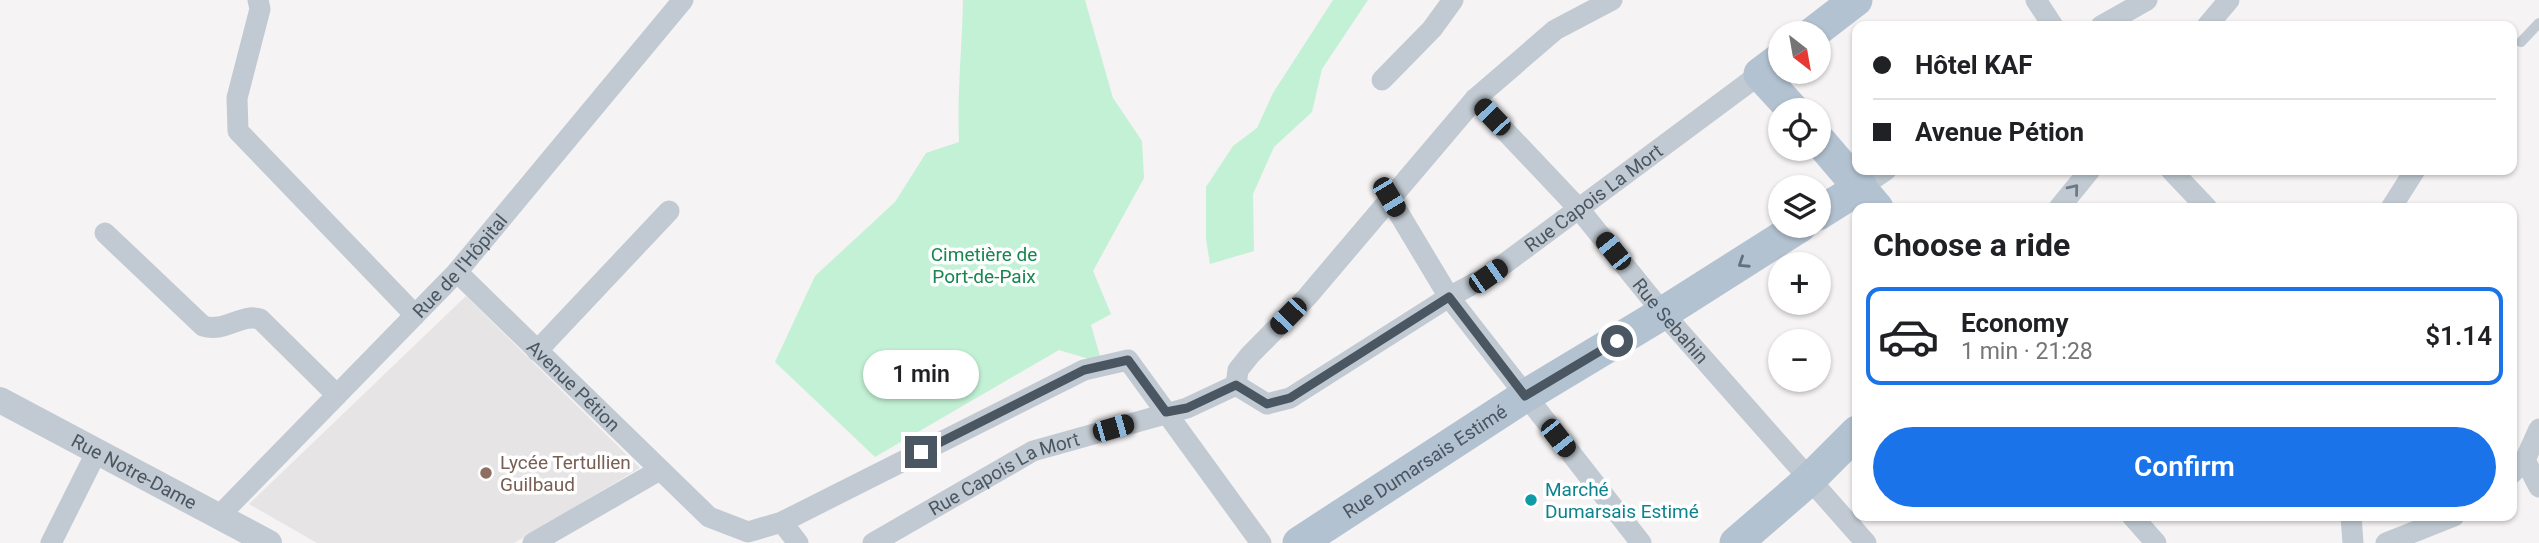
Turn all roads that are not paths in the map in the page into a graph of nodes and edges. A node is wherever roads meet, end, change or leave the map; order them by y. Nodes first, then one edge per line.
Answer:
1 (258, 0) edge
2 (683, 0) edge
3 (1453, 0) edge
4 (1612, 0) edge
5 (1856, 0) edge
6 (2036, 0) edge
7 (2147, 0) edge
8 (2229, 0) edge
9 (1829, 21) edge
10 (2050, 21) edge
11 (2110, 21) edge
12 (2211, 21) edge
13 (2539, 23) edge
14 (2521, 42) dead end
15 (1768, 67) edge
16 (1382, 80) dead end
17 (1475, 99) junction
18 (1831, 150) edge
19 (1852, 168) edge
20 (1860, 175) edge
21 (2086, 175) edge
22 (2176, 175) edge
23 (2412, 175) edge
24 (1875, 188) edge
25 (1389, 197) junction
26 (2063, 203) edge
27 (2202, 203) edge
28 (2394, 203) edge
29 (1831, 208) edge
30 (1579, 209) junction
31 (669, 211) dead end
32 (105, 233) dead end
33 (1781, 238) edge
34 (457, 272) junction
35 (1449, 297) junction
36 (1663, 313) junction
37 (415, 315) junction
38 (537, 351) junction
39 (1236, 385) junction
40 (337, 395) junction
41 (1525, 396) junction
42 (2, 407) edge
43 (1166, 412) junction
44 (2539, 429) edge
45 (1852, 437) edge
46 (97, 451) junction
47 (2518, 467) edge
48 (658, 471) junction
49 (1810, 479) junction
50 (2539, 486) edge
51 (2136, 521) edge
52 (2351, 521) edge
53 (2441, 521) edge
54 (782, 522) junction
55 (231, 525) junction
56 (51, 543) edge
57 (269, 543) edge
58 (533, 543) edge
59 (798, 543) edge
60 (873, 543) edge
61 (1261, 543) edge
62 (1299, 543) edge
63 (1641, 543) edge
64 (1736, 543) edge
65 (1866, 543) edge
66 (2155, 543) edge
67 (2353, 543) edge
68 (2386, 543) edge

1 - 37 street
2 - 34 street, Rue de l'Hôpital
3 - 16 street
4 - 17 street
5 - 9 main road
6 - 10 street
7 - 11 street
8 - 12 street
13 - 14 lane
15 - 30 street, Rue Capois La Mort
17 - 25 street
17 - 30 street, Rue Sebahin
18 - 19 main road
20 - 24 main road
26 -> 21 street
22 - 27 street
23 - 28 street
24 - 29 main road
25 - 35 street
25 - 39 street
30 - 35 street, Rue Capois La Mort
30 - 36 street, Rue Sebahin
31 - 38 street
32 - 40 street
33 -> 36 main road, Rue Dumarsais Estimé
34 - 37 street, Rue de l'Hôpital
34 - 38 street, Avenue Pétion
35 - 39 street, Rue Capois La Mort
35 - 41 street
36 - 41 main road, Rue Dumarsais Estimé
36 - 49 street, Rue Sebahin
37 - 40 street, Rue de l'Hôpital
38 - 48 street, Avenue Pétion
39 - 43 street, Rue Capois La Mort
40 - 55 street, Rue de l'Hôpital
41 - 62 main road, Rue Dumarsais Estimé
41 - 63 street
42 - 46 street, Rue Notre-Dame
43 - 54 street, Avenue Pétion
43 - 60 street, Rue Capois La Mort
43 - 61 street, Avenue Pétion
44 - 47 street
45 - 49 main road
46 - 55 street, Rue Notre-Dame
46 - 56 street
47 - 50 street
48 - 54 street, Avenue Pétion
48 - 58 street
49 - 64 main road
49 - 65 street, Rue Sebahin
51 - 66 street
52 - 67 street
53 - 68 street
54 - 59 street
55 - 57 street, Rue Notre-Dame

